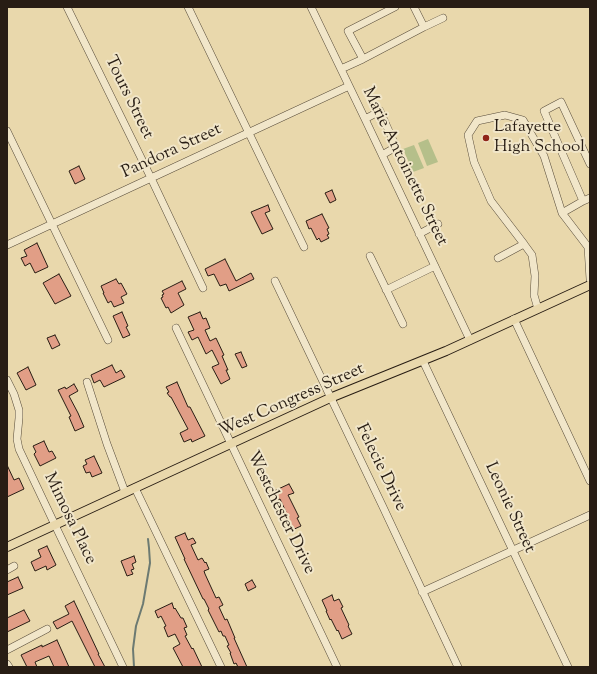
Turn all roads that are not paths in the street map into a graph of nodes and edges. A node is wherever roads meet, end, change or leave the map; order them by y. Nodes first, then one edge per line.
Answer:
1 (67, 7) edge
2 (188, 7) edge
3 (311, 7) edge
4 (395, 7) edge
5 (414, 7) edge
6 (443, 18) dead end
7 (424, 27) junction
8 (363, 59) junction
9 (341, 69) junction
10 (349, 86) junction
11 (366, 119) junction
12 (7, 131) edge
13 (249, 133) junction
14 (382, 156) junction
15 (590, 164) edge
16 (151, 178) junction
17 (587, 199) edge
18 (562, 213) junction
19 (52, 224) junction
20 (438, 224) dead end
21 (420, 234) junction
22 (524, 244) junction
23 (7, 245) edge
24 (304, 247) dead end
25 (589, 247) edge
26 (370, 256) dead end
27 (498, 258) dead end
28 (435, 266) junction
29 (590, 279) edge
30 (275, 281) dead end
31 (590, 285) edge
32 (203, 288) dead end
33 (386, 290) junction
34 (538, 309) junction
35 (514, 320) junction
36 (403, 324) dead end
37 (176, 328) dead end
38 (108, 340) dead end
39 (470, 340) junction
40 (424, 360) junction
41 (7, 380) edge
42 (87, 382) dead end
43 (330, 398) junction
44 (230, 444) junction
45 (590, 481) edge
46 (135, 488) junction
47 (125, 492) junction
48 (590, 516) edge
49 (54, 525) junction
50 (7, 548) edge
51 (513, 551) junction
52 (14, 566) dead end
53 (7, 570) edge
54 (422, 592) junction
55 (47, 629) dead end
56 (7, 650) edge
57 (7, 664) edge
58 (8, 667) edge
59 (123, 667) edge
60 (221, 667) edge
61 (337, 667) edge
62 (458, 667) edge
63 (568, 667) edge

1 - 16 street, Tours Street
2 - 13 street
3 - 9 street, Marie Antoinette Street
4 - 8 street
5 - 7 street
6 - 7 street
7 - 8 street
8 - 9 street
9 - 10 street, Marie Antoinette Street
10 - 11 street, Marie Antoinette Street
10 - 13 street, Pandora Street
11 - 14 street, Marie Antoinette Street
11 - 14 street
12 - 19 street
13 - 16 street, Pandora Street
13 - 24 street
14 - 21 street, Marie Antoinette Street
15 - 17 street
16 - 19 street, Pandora Street
16 - 32 street, Tours Street
17 - 18 street
18 - 22 street
18 - 25 street
19 - 23 street, Pandora Street
19 - 38 street
20 - 21 street
21 - 28 street, Marie Antoinette Street
22 - 27 street
22 - 34 street
25 - 29 street
26 - 33 street
28 - 33 street
28 - 39 street, Marie Antoinette Street
30 - 43 street, Felecie Drive
31 - 34 main road, West Congress Street
33 - 36 street
34 - 35 main road, West Congress Street
35 - 39 main road, West Congress Street
35 - 45 street
37 - 44 street, Westchester Drive
39 - 40 main road, West Congress Street
40 - 43 main road, West Congress Street
40 - 51 street, Leonie Street
41 - 49 street, Mimosa Place
42 - 47 street
43 - 44 main road, West Congress Street
43 - 54 street, Felecie Drive
44 - 46 main road, West Congress Street
44 - 61 street, Westchester Drive
46 - 47 main road, West Congress Street
46 - 60 street
47 - 49 main road, West Congress Street
48 - 51 street
49 - 50 main road, West Congress Street
49 - 59 street, Mimosa Place
51 - 54 street
51 - 63 street, Leonie Street
52 - 53 street
54 - 62 street, Felecie Drive
55 - 56 street
57 - 58 street

